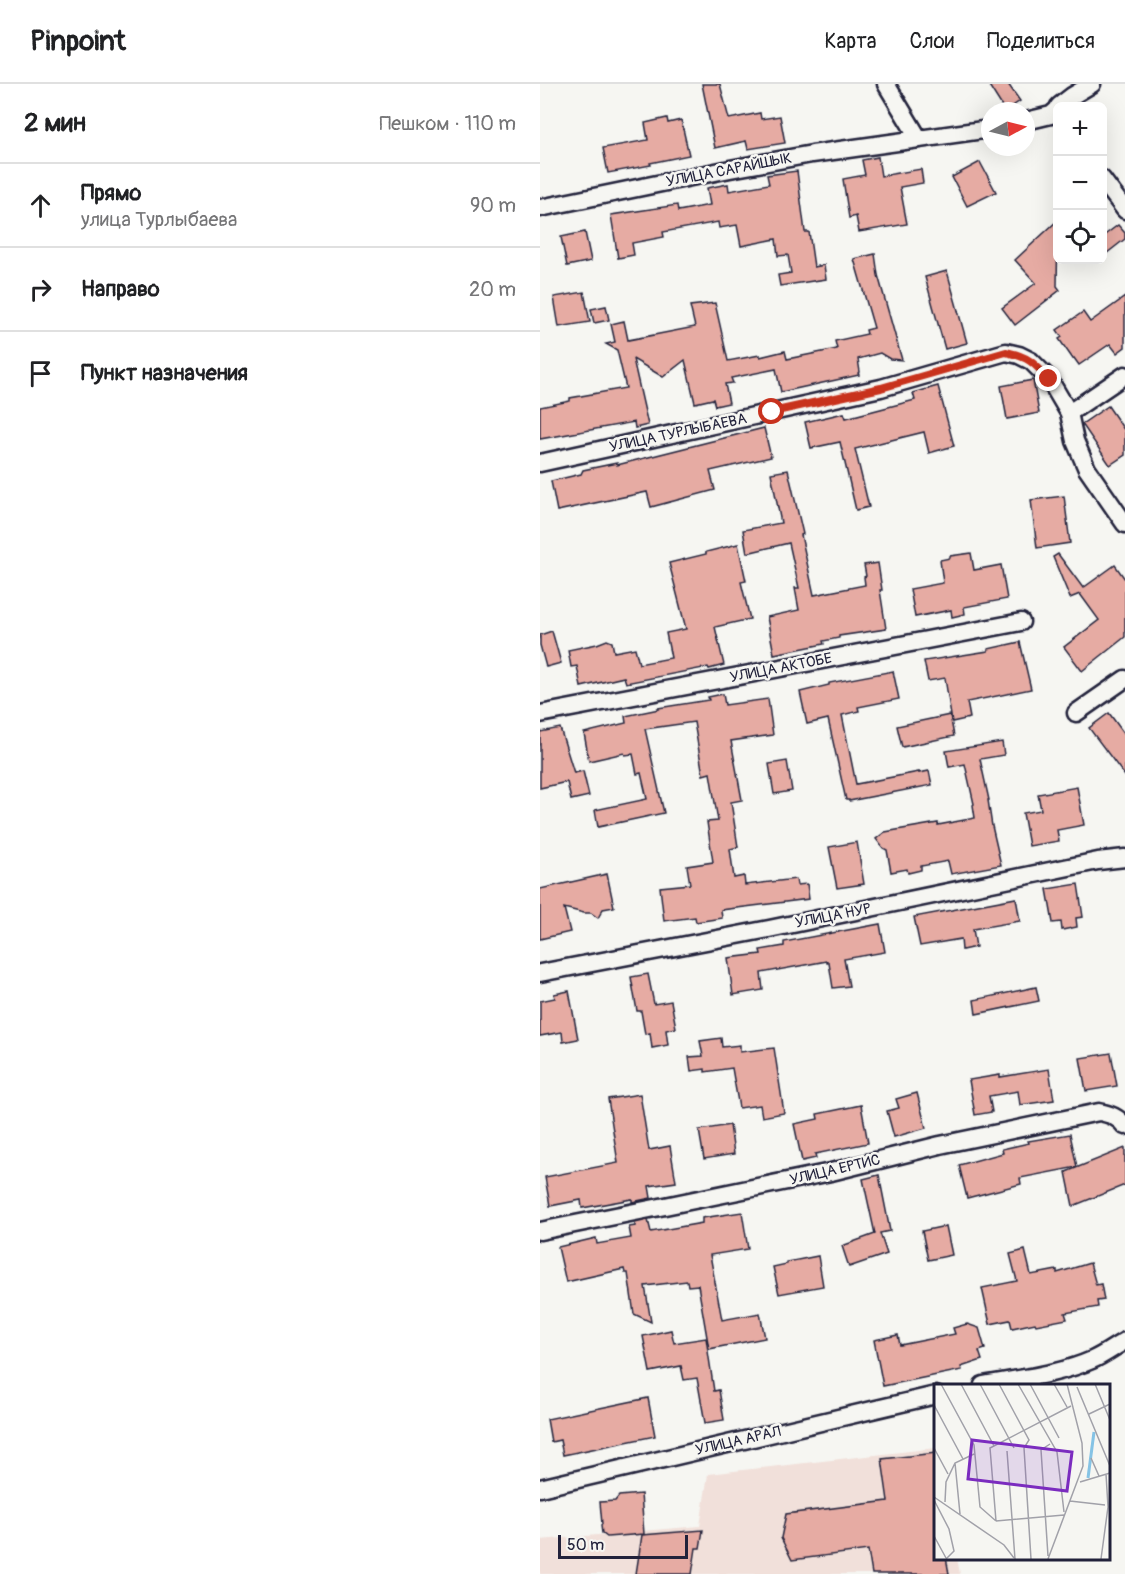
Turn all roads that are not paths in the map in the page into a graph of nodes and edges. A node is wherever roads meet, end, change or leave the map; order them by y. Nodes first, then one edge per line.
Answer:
1 (886, 84) edge
2 (1092, 84) edge
3 (1066, 102) edge
4 (1053, 114) edge
5 (1035, 119) edge
6 (981, 130) edge
7 (919, 139) junction
8 (1107, 186) edge
9 (540, 208) edge
10 (1125, 210) edge
11 (1125, 375) edge
12 (1069, 413) junction
13 (540, 463) edge
14 (1125, 525) edge
15 (1021, 622) dead end
16 (1125, 679) edge
17 (1076, 713) dead end
18 (540, 714) edge
19 (1125, 858) edge
20 (540, 973) edge
21 (1125, 1126) edge
22 (540, 1231) edge
23 (1125, 1341) edge
24 (989, 1384) edge
25 (934, 1395) edge
26 (540, 1488) edge

1 - 7 street
2 - 3 street
4 - 5 street
6 - 7 street, УЛИЦА САРАЙШЫК
7 - 9 street, УЛИЦА САРАЙШЫК
8 - 10 street
11 - 12 street
12 - 13 street, УЛИЦА ТУРЛЫБАЕВА
12 - 14 street, УЛИЦА ТУРЛЫБАЕВА
15 - 18 street, УЛИЦА АКТОБЕ
16 - 17 street
19 - 20 street, УЛИЦА НУР
21 - 22 street, УЛИЦА ЕРТИС
23 - 24 street
25 - 26 street, УЛИЦА АРАЛ

